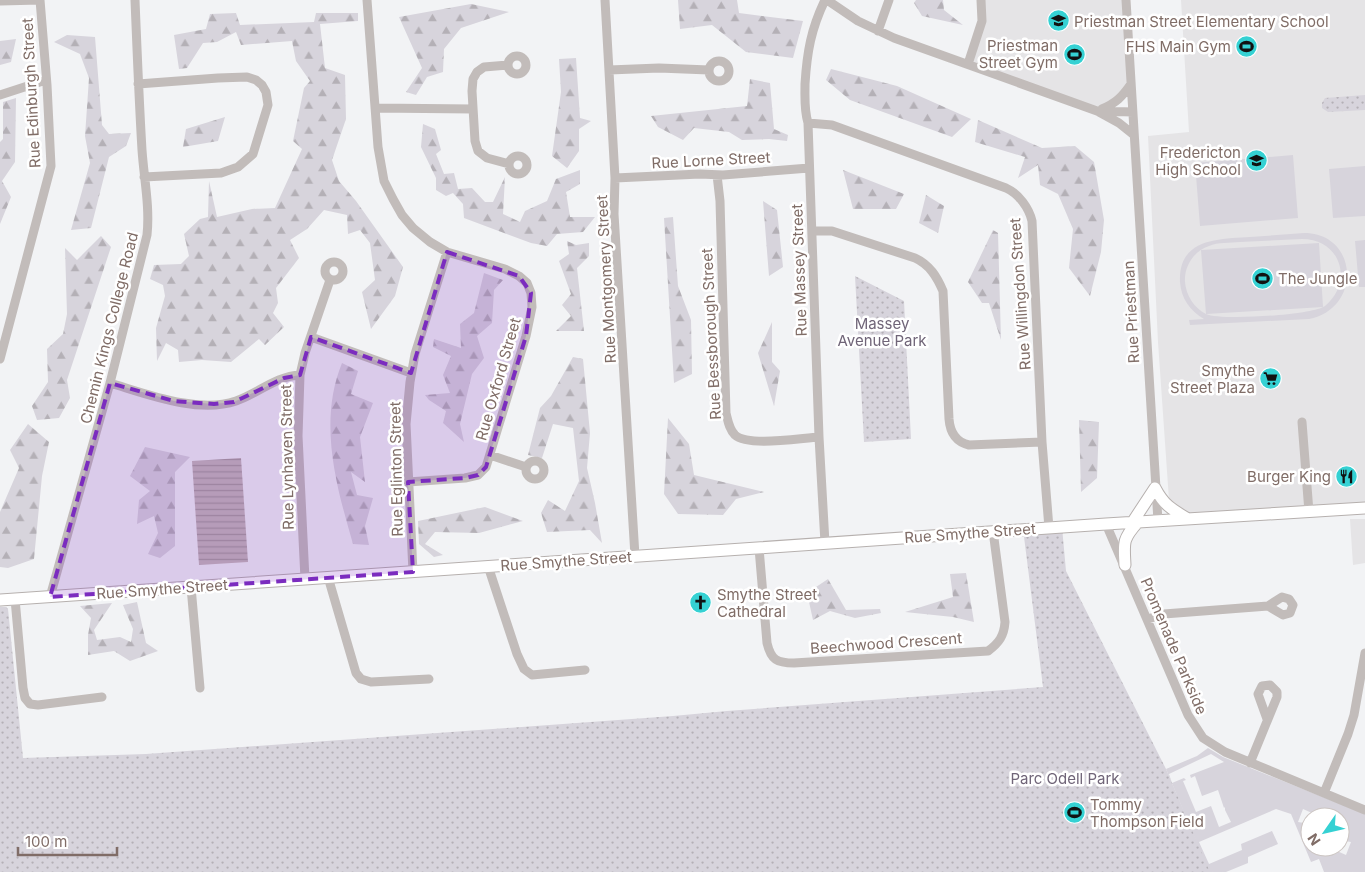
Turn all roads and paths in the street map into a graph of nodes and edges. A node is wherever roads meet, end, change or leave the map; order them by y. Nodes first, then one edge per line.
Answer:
1 (40, 0) edge
2 (135, 0) edge
3 (367, 0) edge
4 (605, 0) edge
5 (826, 0) edge
6 (888, 0) edge
7 (981, 0) edge
8 (1126, 0) edge
9 (0, 2) edge
10 (878, 31) junction
11 (968, 64) junction
12 (508, 65) dead end
13 (609, 70) junction
14 (709, 70) dead end
15 (46, 80) junction
16 (138, 84) junction
17 (1131, 84) junction
18 (0, 95) edge
19 (375, 108) junction
20 (473, 109) junction
21 (1097, 111) junction
22 (1133, 112) junction
23 (808, 123) junction
24 (1134, 135) junction
25 (509, 164) dead end
26 (809, 168) junction
27 (717, 175) junction
28 (144, 177) junction
29 (615, 178) junction
30 (812, 231) junction
31 (447, 252) junction
32 (330, 280) dead end
33 (311, 337) junction
34 (0, 359) edge
35 (411, 373) junction
36 (300, 375) junction
37 (110, 383) junction
38 (1302, 422) dead end
39 (819, 437) junction
40 (1042, 442) junction
41 (490, 455) junction
42 (526, 467) dead end
43 (408, 482) junction
44 (1155, 488) junction
45 (1365, 508) edge
46 (1309, 512) junction
47 (1188, 519) junction
48 (1158, 521) junction
49 (1134, 523) junction
50 (1106, 524) junction
51 (1049, 528) junction
52 (992, 531) junction
53 (825, 543) junction
54 (759, 548) junction
55 (635, 556) junction
56 (1125, 565) junction
57 (488, 566) junction
58 (413, 572) junction
59 (328, 578) junction
60 (305, 579) junction
61 (191, 587) junction
62 (50, 597) junction
63 (15, 599) junction
64 (0, 600) edge
65 (1268, 606) dead end
66 (1148, 619) junction
67 (1365, 653) edge
68 (585, 670) dead end
69 (429, 679) dead end
70 (200, 688) dead end
71 (102, 697) dead end
72 (1267, 719) dead end
73 (1250, 763) junction
74 (1324, 793) junction
75 (1365, 810) edge

1 - 9 street
1 - 15 street, Rue Edinburgh Street
2 - 16 street, Chemin Kings College Road
3 - 19 street, Rue Oxford Street
4 - 13 street, Rue Montgomery Street
5 - 10 street
5 - 23 street, Rue Massey Street
6 - 10 street
7 - 11 street
8 - 17 street, Rue Priestman
10 - 11 street
11 - 21 street
12 - 20 street
13 - 14 street
13 - 29 street, Rue Montgomery Street
15 - 18 street
15 - 34 street, Rue Edinburgh Street
16 - 28 street, Chemin Kings College Road
16 - 28 street
17 - 21 street
17 - 22 street, Rue Priestman
19 - 20 street
19 - 31 street, Rue Oxford Street
20 - 25 street
21 - 22 street
21 - 24 street
22 - 24 street, Rue Priestman
23 - 26 street, Rue Massey Street
23 - 40 street, Rue Willingdon Street
24 - 44 street, Rue Priestman
26 - 27 street, Rue Lorne Street
26 - 30 street, Rue Massey Street
27 - 29 street, Rue Lorne Street
27 - 39 street, Rue Bessborough Street
28 - 37 street, Chemin Kings College Road
29 - 55 street, Rue Montgomery Street
30 - 39 street, Rue Massey Street
30 - 40 street
31 - 35 street, Rue Eglinton Street
31 - 41 street, Rue Oxford Street
32 - 33 street, Rue Lynhaven Street
33 - 35 street
33 - 36 street, Rue Lynhaven Street
35 - 43 street, Rue Eglinton Street
36 - 37 street
36 - 60 street, Rue Lynhaven Street
37 - 62 street, Chemin Kings College Road
38 - 46 street
39 - 53 street, Rue Massey Street
40 - 51 street, Rue Willingdon Street
41 - 42 street
41 - 43 street, Rue Oxford Street
43 - 58 street, Rue Eglinton Street
44 - 47 main road
44 - 48 street, Rue Priestman
44 - 49 main road
45 - 46 main road, Rue Smythe Street
46 - 47 main road, Rue Smythe Street
47 - 48 main road, Rue Smythe Street
48 - 49 main road, Rue Smythe Street
49 - 50 main road, Rue Smythe Street
49 - 56 main road
50 - 51 main road, Rue Smythe Street
50 - 56 street, Promenade Parkside
51 - 52 main road, Rue Smythe Street
52 - 53 main road, Rue Smythe Street
52 - 54 street, Beechwood Crescent
53 - 54 main road, Rue Smythe Street
54 - 55 main road, Rue Smythe Street
55 - 57 main road, Rue Smythe Street
56 - 66 street, Promenade Parkside
57 - 58 main road, Rue Smythe Street
57 - 68 street
58 - 59 main road, Rue Smythe Street
59 - 60 main road, Rue Smythe Street
59 - 69 street
60 - 61 main road, Rue Smythe Street
61 - 62 main road, Rue Smythe Street
61 - 70 street
62 - 63 main road, Rue Smythe Street
63 - 64 main road, Rue Smythe Street
63 - 71 street
65 - 66 street
66 - 73 street, Promenade Parkside
67 - 74 street
72 - 73 street
73 - 74 street, Promenade Parkside
74 - 75 street, Promenade Parkside

